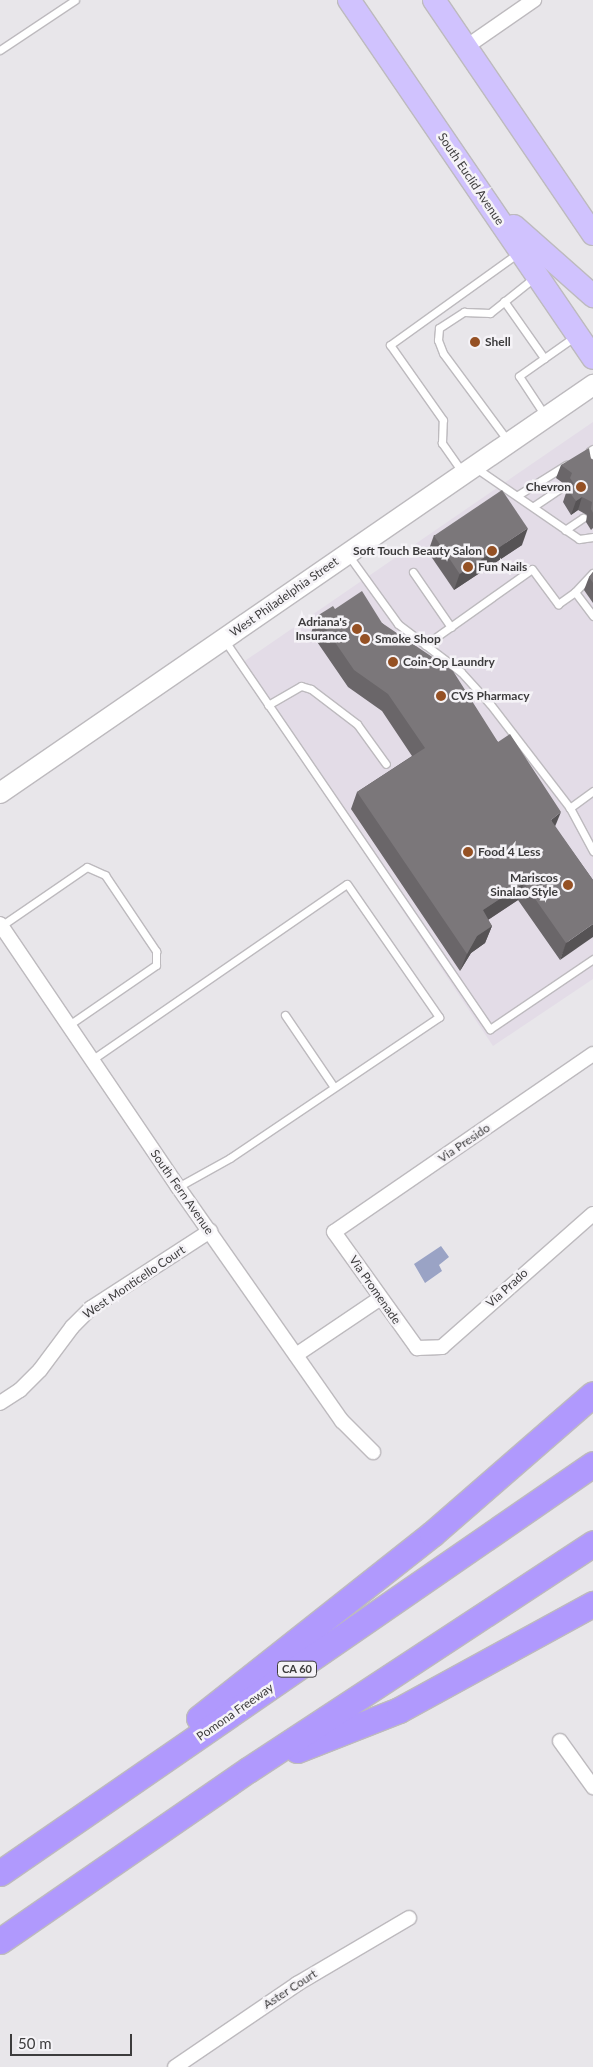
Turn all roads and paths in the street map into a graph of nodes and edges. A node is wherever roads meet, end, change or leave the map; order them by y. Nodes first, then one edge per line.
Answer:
1 (76, 0) edge
2 (349, 0) edge
3 (434, 0) edge
4 (534, 0) edge
5 (466, 47) junction
6 (0, 50) edge
7 (458, 160) junction
8 (593, 234) edge
9 (520, 251) junction
10 (537, 275) junction
11 (593, 296) edge
12 (504, 301) junction
13 (577, 334) junction
14 (544, 358) junction
15 (593, 358) edge
16 (593, 385) edge
17 (546, 417) junction
18 (509, 443) junction
19 (592, 452) edge
20 (582, 456) edge
21 (574, 461) edge
22 (468, 470) junction
23 (562, 488) dead end
24 (518, 495) junction
25 (534, 506) junction
26 (583, 518) dead end
27 (565, 530) junction
28 (593, 537) edge
29 (347, 554) junction
30 (413, 572) dead end
31 (593, 573) edge
32 (575, 592) junction
33 (593, 616) edge
34 (451, 627) junction
35 (224, 639) junction
36 (425, 645) junction
37 (268, 706) junction
38 (386, 764) dead end
39 (593, 792) edge
40 (0, 793) edge
41 (570, 808) junction
42 (593, 851) edge
43 (1, 925) edge
44 (593, 958) edge
45 (285, 1016) dead end
46 (69, 1025) junction
47 (593, 1054) edge
48 (92, 1059) junction
49 (334, 1087) junction
50 (178, 1187) junction
51 (593, 1214) edge
52 (210, 1231) junction
53 (334, 1232) joint
54 (379, 1299) junction
55 (417, 1348) joint
56 (296, 1355) junction
57 (593, 1394) edge
58 (0, 1403) edge
59 (373, 1452) dead end
60 (593, 1464) edge
61 (593, 1543) edge
62 (593, 1604) edge
63 (560, 1740) dead end
64 (248, 1770) junction
65 (593, 1787) edge
66 (42, 1845) junction
67 (0, 1873) edge
68 (409, 1918) dead end
69 (0, 1941) edge
70 (184, 2065) edge

1 - 6 lane
2 - 7 main road, South Euclid Avenue
3 - 5 main road
4 - 5 street
5 - 8 main road
7 - 9 main road, South Euclid Avenue
7 - 11 main road
9 - 10 main road, South Euclid Avenue
9 - 22 lane
10 - 12 lane
10 - 13 main road, South Euclid Avenue
12 - 14 lane
12 - 18 lane
13 - 14 lane
13 - 15 main road, South Euclid Avenue
14 - 17 lane
16 - 17 main road, West Philadelphia Street
17 - 18 main road, West Philadelphia Street
18 - 22 main road, West Philadelphia Street
19 - 20 lane
21 - 24 lane
22 - 24 lane
22 - 29 main road, West Philadelphia Street
23 - 25 lane
24 - 25 lane
25 - 27 lane
26 - 27 lane
27 - 28 lane
29 - 35 main road, West Philadelphia Street
29 - 36 lane
30 - 34 lane
31 - 32 lane
32 - 33 lane
32 - 34 lane
34 - 36 lane
35 - 37 lane
35 - 40 main road, West Philadelphia Street
36 - 41 lane
37 - 38 lane
37 - 44 lane
39 - 41 lane
41 - 42 lane
43 - 46 street, South Fern Avenue
43 - 46 lane
45 - 49 lane
46 - 48 street, South Fern Avenue
47 - 53 street, Via Presido
48 - 49 lane
48 - 50 street, South Fern Avenue
49 - 50 lane
50 - 52 street, South Fern Avenue
51 - 55 street, Via Prado
52 - 56 street, South Fern Avenue
52 - 58 street, West Monticello Court
53 - 54 street, Via Promenade
54 - 55 street, Via Promenade
54 - 56 street
56 - 59 street, South Fern Avenue
57 - 66 highway
60 - 66 highway, Pomona Freeway / CA 60
61 - 64 highway
62 - 64 highway
63 - 65 street
64 - 69 highway
66 - 67 highway, Pomona Freeway / CA 60
68 - 70 street, Aster Court

